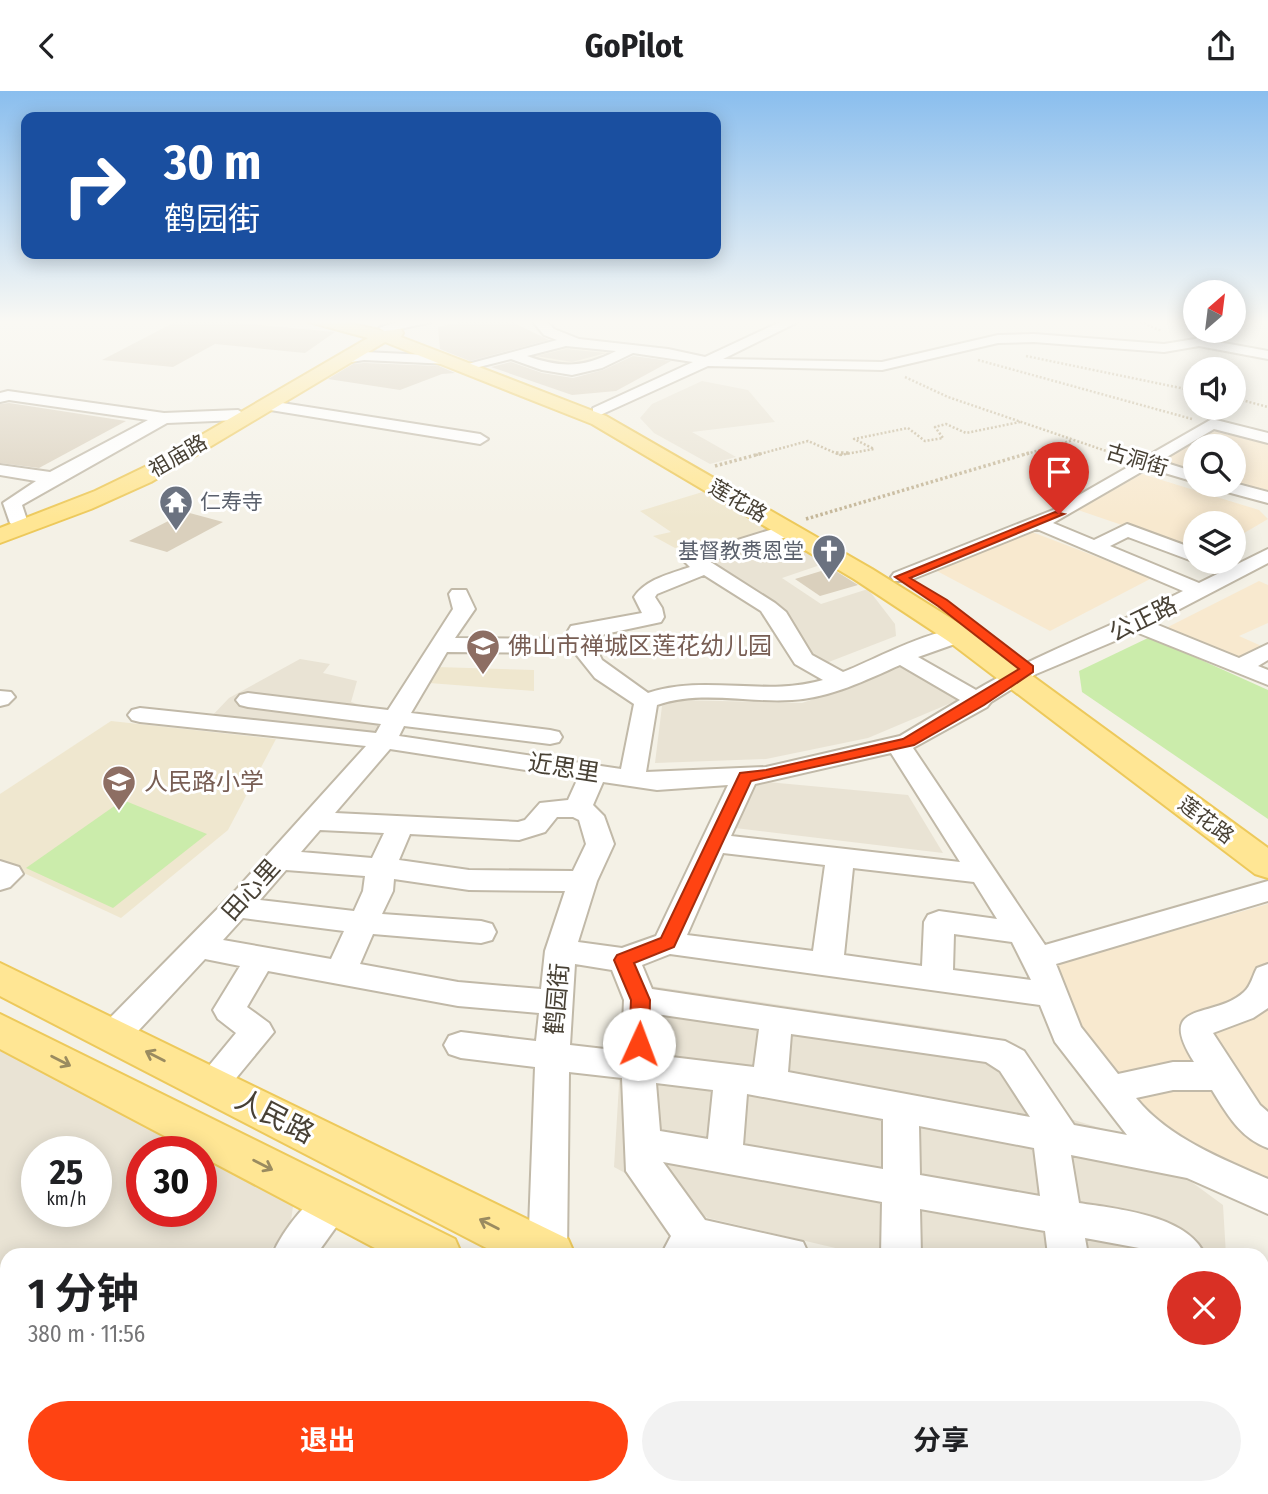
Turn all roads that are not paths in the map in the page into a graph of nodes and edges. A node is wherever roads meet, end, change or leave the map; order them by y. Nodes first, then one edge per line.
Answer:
1 (284, 387) edge
2 (292, 387) edge
3 (523, 387) edge
4 (532, 387) edge
5 (657, 387) edge
6 (0, 398) edge
7 (262, 405) junction
8 (238, 415) junction
9 (598, 415) junction
10 (164, 418) junction
11 (1268, 438) edge
12 (481, 439) dead end
13 (1148, 463) junction
14 (0, 470) edge
15 (1183, 473) edge
16 (53, 478) junction
17 (1246, 492) edge
18 (1268, 498) edge
19 (8, 515) edge
20 (1038, 523) junction
21 (796, 525) junction
22 (0, 536) edge
23 (1095, 547) junction
24 (1183, 552) edge
25 (1268, 555) edge
26 (698, 564) junction
27 (1246, 567) edge
28 (1246, 570) edge
29 (1232, 574) edge
30 (1268, 576) edge
31 (901, 577) junction
32 (1200, 591) junction
33 (459, 594) dead end
34 (1136, 624) junction
35 (958, 635) junction
36 (440, 645) junction
37 (580, 646) junction
38 (1267, 646) edge
39 (899, 655) junction
40 (1240, 667) junction
41 (1021, 673) junction
42 (1268, 678) edge
43 (840, 680) junction
44 (248, 700) dead end
45 (646, 701) junction
46 (979, 702) junction
47 (141, 715) dead end
48 (390, 729) junction
49 (550, 737) dead end
50 (898, 745) junction
51 (594, 772) junction
52 (745, 776) junction
53 (632, 778) junction
54 (578, 808) junction
55 (314, 821) junction
56 (401, 825) junction
57 (714, 843) junction
58 (1268, 843) edge
59 (840, 858) junction
60 (279, 860) junction
61 (1268, 866) edge
62 (0, 870) edge
63 (380, 870) junction
64 (983, 874) junction
65 (0, 880) edge
66 (583, 881) junction
67 (1268, 891) edge
68 (237, 907) junction
69 (363, 923) junction
70 (481, 932) dead end
71 (668, 943) junction
72 (1028, 945) junction
73 (199, 947) junction
74 (560, 951) junction
75 (260, 958) junction
76 (624, 960) junction
77 (827, 964) junction
78 (340, 973) junction
79 (0, 978) edge
80 (937, 979) junction
81 (1267, 983) edge
82 (1052, 995) junction
83 (640, 1000) junction
84 (556, 1002) junction
85 (776, 1019) junction
86 (0, 1030) edge
87 (114, 1035) junction
88 (461, 1045) dead end
89 (552, 1056) junction
90 (638, 1066) junction
91 (1223, 1076) junction
92 (732, 1078) junction
93 (770, 1083) junction
94 (211, 1084) junction
95 (1110, 1090) junction
96 (901, 1108) junction
97 (1268, 1133) edge
98 (1057, 1137) junction
99 (643, 1143) junction
100 (724, 1158) junction
101 (1192, 1163) junction
102 (901, 1189) junction
103 (1268, 1198) edge
104 (335, 1202) junction
105 (1062, 1217) junction
106 (687, 1245) edge
107 (298, 1248) edge
108 (424, 1248) edge
109 (537, 1248) edge
110 (549, 1248) edge
111 (718, 1248) edge
112 (901, 1248) edge
113 (1067, 1248) edge
114 (1173, 1248) edge

1 - 8 main road, 祖庙路
2 - 7 main road, 祖庙路
3 - 9 main road, 莲花路
4 - 9 main road, 莲花路
5 - 9 street
6 - 10 street
7 - 12 street
7 - 22 main road, 祖庙路
8 - 10 street
8 - 19 main road, 祖庙路
9 - 21 main road, 莲花路
9 - 21 main road, 莲花路
10 - 16 street
11 - 13 street
13 - 15 street, 古洞街
13 - 20 street
14 - 16 street
16 - 19 street
17 - 18 street
20 - 23 street
20 - 31 street
21 - 26 street
21 - 31 main road, 莲花路
21 - 35 main road, 莲花路
23 - 24 street
23 - 32 street
25 - 27 street, 公正路
26 - 37 street
26 - 43 street
28 - 30 street
29 - 32 street, 公正路
31 - 41 main road, 莲花路
32 - 34 street, 公正路
33 - 36 street
34 - 40 street
34 - 41 street, 公正路
35 - 39 street
35 - 41 main road, 莲花路
36 - 37 street
36 - 48 street
37 - 45 street
38 - 40 street
39 - 43 street
39 - 46 street
40 - 42 street
41 - 46 street
41 - 58 main road, 莲花路
41 - 61 main road, 莲花路
43 - 45 street
44 - 48 street
45 - 53 street
46 - 50 street
47 - 48 street
48 - 49 street
48 - 51 street, 近思里
48 - 55 street, 田心里
50 - 52 street
50 - 64 street
51 - 53 street, 近思里
51 - 54 street
52 - 53 street, 近思里
52 - 57 street
54 - 56 street
54 - 66 street
55 - 56 street
55 - 60 street, 田心里
56 - 63 street
57 - 59 street
57 - 71 street
59 - 64 street
59 - 77 street
60 - 63 street
60 - 68 street, 田心里
62 - 65 street
63 - 66 street
63 - 69 street
64 - 72 street
66 - 74 street
67 - 72 street
68 - 69 street
68 - 73 street, 田心里
69 - 70 street
69 - 78 street
71 - 76 street, 鹤园街
71 - 77 street
72 - 80 street
72 - 82 street
73 - 75 street
73 - 87 street, 田心里
74 - 76 street, 鹤园街
74 - 84 street, 鹤园街
75 - 78 street
75 - 94 street
76 - 83 street
77 - 80 street
78 - 84 street
79 - 87 main road, 人民路
80 - 82 street
81 - 91 street
82 - 95 street
83 - 85 street
83 - 90 street
84 - 89 street, 鹤园街
85 - 93 street
85 - 98 street
86 -> 104 main road, 人民路
94 -> 87 main road, 人民路
88 - 89 street
89 - 90 street
89 - 110 street, 鹤园街
90 - 92 street
90 - 99 street
91 - 95 street
91 - 97 street
92 - 93 street
92 - 100 street
93 - 96 street
109 -> 94 main road, 人民路
95 - 101 street
96 - 98 street
96 - 102 street
98 - 101 street
98 - 105 street
99 - 100 street
99 - 106 street
100 - 102 street
101 - 103 street
102 - 105 street
102 - 112 street
104 - 107 street
104 - 108 main road, 人民路
105 - 113 street
105 - 114 street
106 - 111 street

